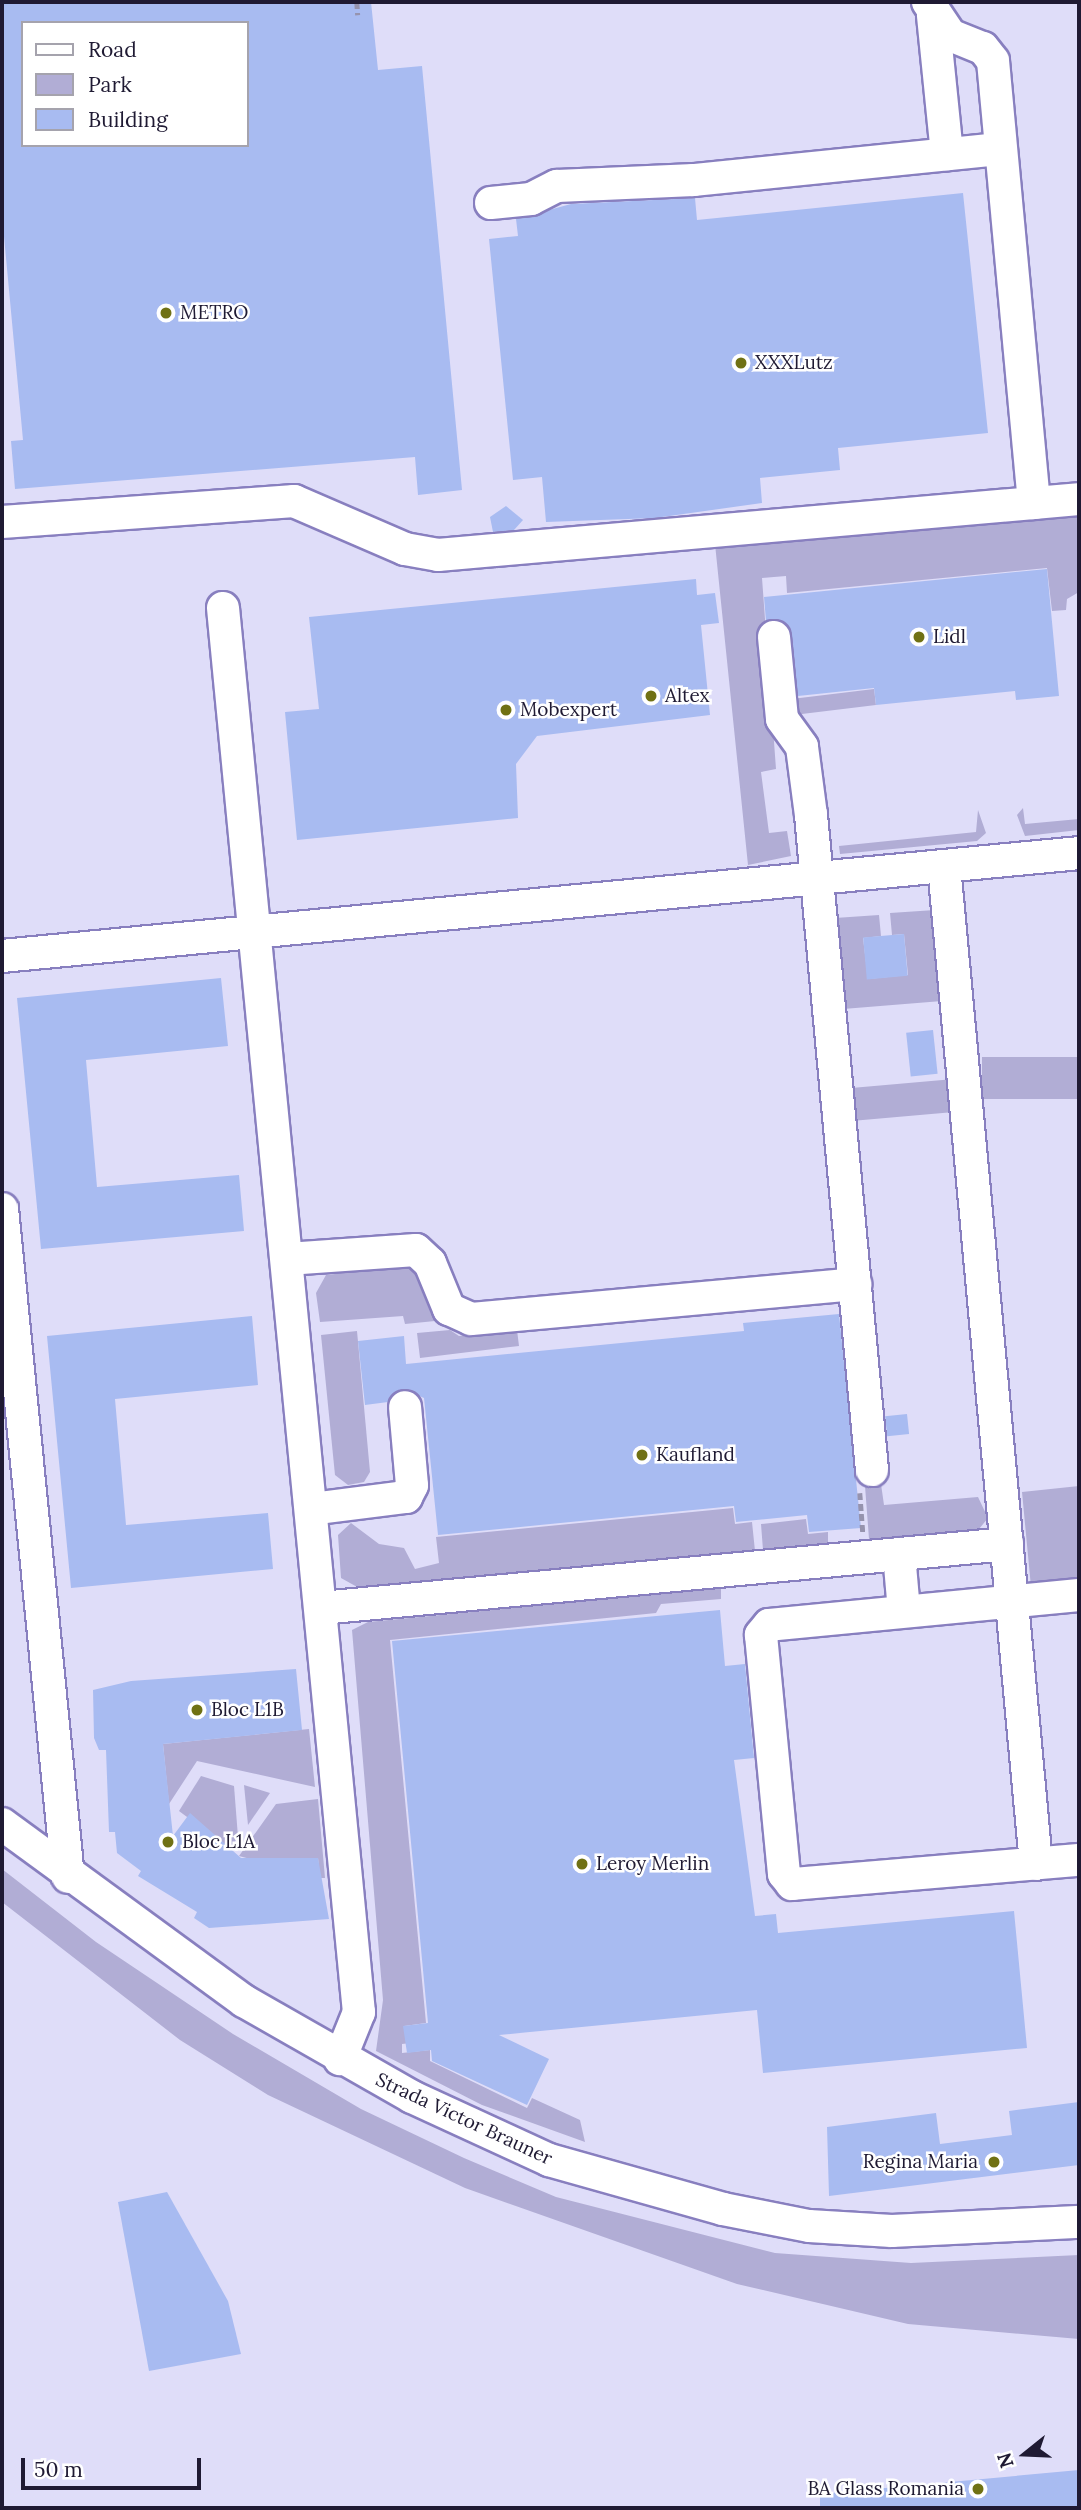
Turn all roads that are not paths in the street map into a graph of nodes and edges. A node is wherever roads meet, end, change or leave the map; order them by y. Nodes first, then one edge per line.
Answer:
1 (931, 9) edge
2 (1000, 149) junction
3 (947, 154) junction
4 (491, 203) dead end
5 (1079, 499) edge
6 (1034, 503) junction
7 (2, 522) edge
8 (223, 608) dead end
9 (774, 637) dead end
10 (1079, 853) edge
11 (944, 866) junction
12 (817, 877) junction
13 (256, 930) junction
14 (2, 956) edge
15 (2, 1209) edge
16 (287, 1259) junction
17 (855, 1284) junction
18 (405, 1407) dead end
19 (872, 1470) dead end
20 (311, 1508) junction
21 (1007, 1544) junction
22 (899, 1554) junction
23 (1079, 1595) edge
24 (1012, 1602) junction
25 (321, 1608) junction
26 (904, 1611) junction
27 (2, 1824) edge
28 (1079, 1860) edge
29 (1036, 1864) junction
30 (68, 1877) junction
31 (340, 2059) junction
32 (1079, 2222) edge

1 - 2 street
1 - 3 street
2 - 3 street
2 - 6 street
3 - 4 street
5 - 6 street
6 - 7 street
8 - 13 street
9 - 12 street
10 - 11 street
11 - 12 street
11 - 21 street
12 - 13 street
12 - 17 street
13 - 14 street
13 - 16 street
15 - 30 street
16 - 17 street
16 - 20 street
17 - 19 street
18 - 20 street
20 - 25 street
21 - 22 street
21 - 24 street
22 - 25 street
22 - 26 street
23 - 24 street
24 - 26 street
24 - 29 street
25 - 31 street
26 - 29 street
27 - 30 street, Strada Victor Brauner
28 - 29 street
30 - 31 street, Strada Victor Brauner
31 - 32 street, Strada Victor Brauner

